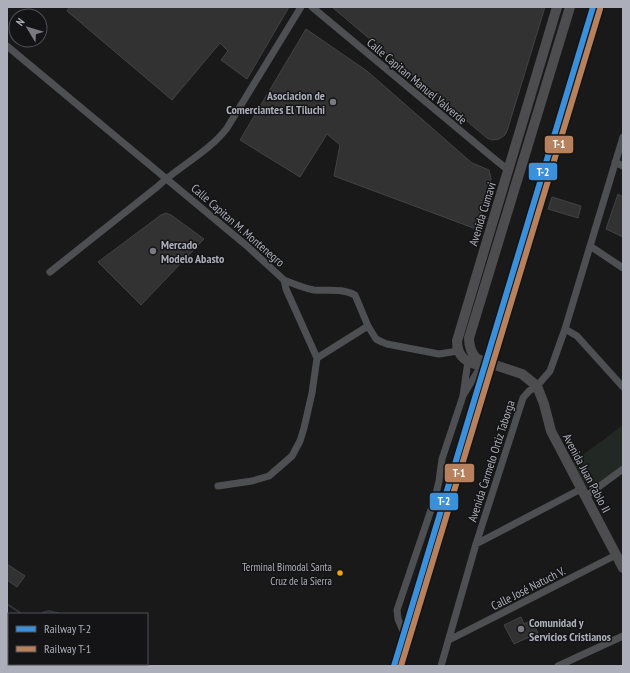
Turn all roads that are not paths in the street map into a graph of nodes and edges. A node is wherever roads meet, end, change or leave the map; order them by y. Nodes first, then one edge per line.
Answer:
1 (301, 7) edge
2 (312, 7) edge
3 (557, 7) edge
4 (570, 7) edge
5 (7, 46) edge
6 (533, 90) junction
7 (544, 92) junction
8 (623, 136) edge
9 (615, 162) junction
10 (623, 166) edge
11 (508, 170) junction
12 (166, 179) junction
13 (590, 246) junction
14 (623, 268) edge
15 (50, 272) dead end
16 (284, 280) junction
17 (474, 283) junction
18 (486, 286) junction
19 (368, 326) junction
20 (565, 329) junction
21 (458, 351) junction
22 (317, 358) junction
23 (468, 361) junction
24 (481, 366) junction
25 (534, 383) junction
26 (623, 387) edge
27 (463, 396) junction
28 (623, 469) edge
29 (218, 486) dead end
30 (583, 493) junction
31 (476, 544) junction
32 (616, 555) junction
33 (623, 568) edge
34 (623, 636) edge
35 (449, 640) junction
36 (395, 666) edge
37 (441, 666) edge
38 (558, 666) edge

1 - 12 street
2 - 11 street, Calle Capitan Manuel Valverde
3 - 6 street, Avenida Cumavi
4 - 7 street, Avenida Cumavi
5 - 12 street, Calle Capitan M. Montenegro
6 - 7 street
6 - 11 street, Avenida Cumavi
7 - 18 street, Avenida Cumavi
8 - 9 street, Avenida Carmelo Ortiz Taborga
9 - 10 street
9 - 13 street, Avenida Carmelo Ortiz Taborga
11 - 17 street, Avenida Cumavi
12 - 15 street
12 - 16 street, Calle Capitan M. Montenegro
13 - 14 street
13 - 20 street, Avenida Carmelo Ortiz Taborga
16 - 19 street
16 - 22 street, Calle Capitan M. Montenegro
17 - 18 street
17 - 21 street, Avenida Cumavi
18 - 25 street, Avenida Cumavi
19 - 21 street
19 - 22 street
20 - 25 street, Avenida Carmelo Ortiz Taborga
20 - 26 street
21 - 23 street
22 - 29 street
23 - 24 street
23 - 27 street
24 - 25 street
24 - 27 street
25 - 30 street, Avenida Juan Pablo II
25 - 31 street, Avenida Carmelo Ortiz Taborga
27 - 36 street
28 - 30 street
30 - 31 street
30 - 32 street, Avenida Juan Pablo II
31 - 35 street, Avenida Carmelo Ortiz Taborga
32 - 33 street, Avenida Juan Pablo II
32 - 35 street, Calle José Natuch V.
34 - 38 street
35 - 37 street, Avenida Carmelo Ortiz Taborga

